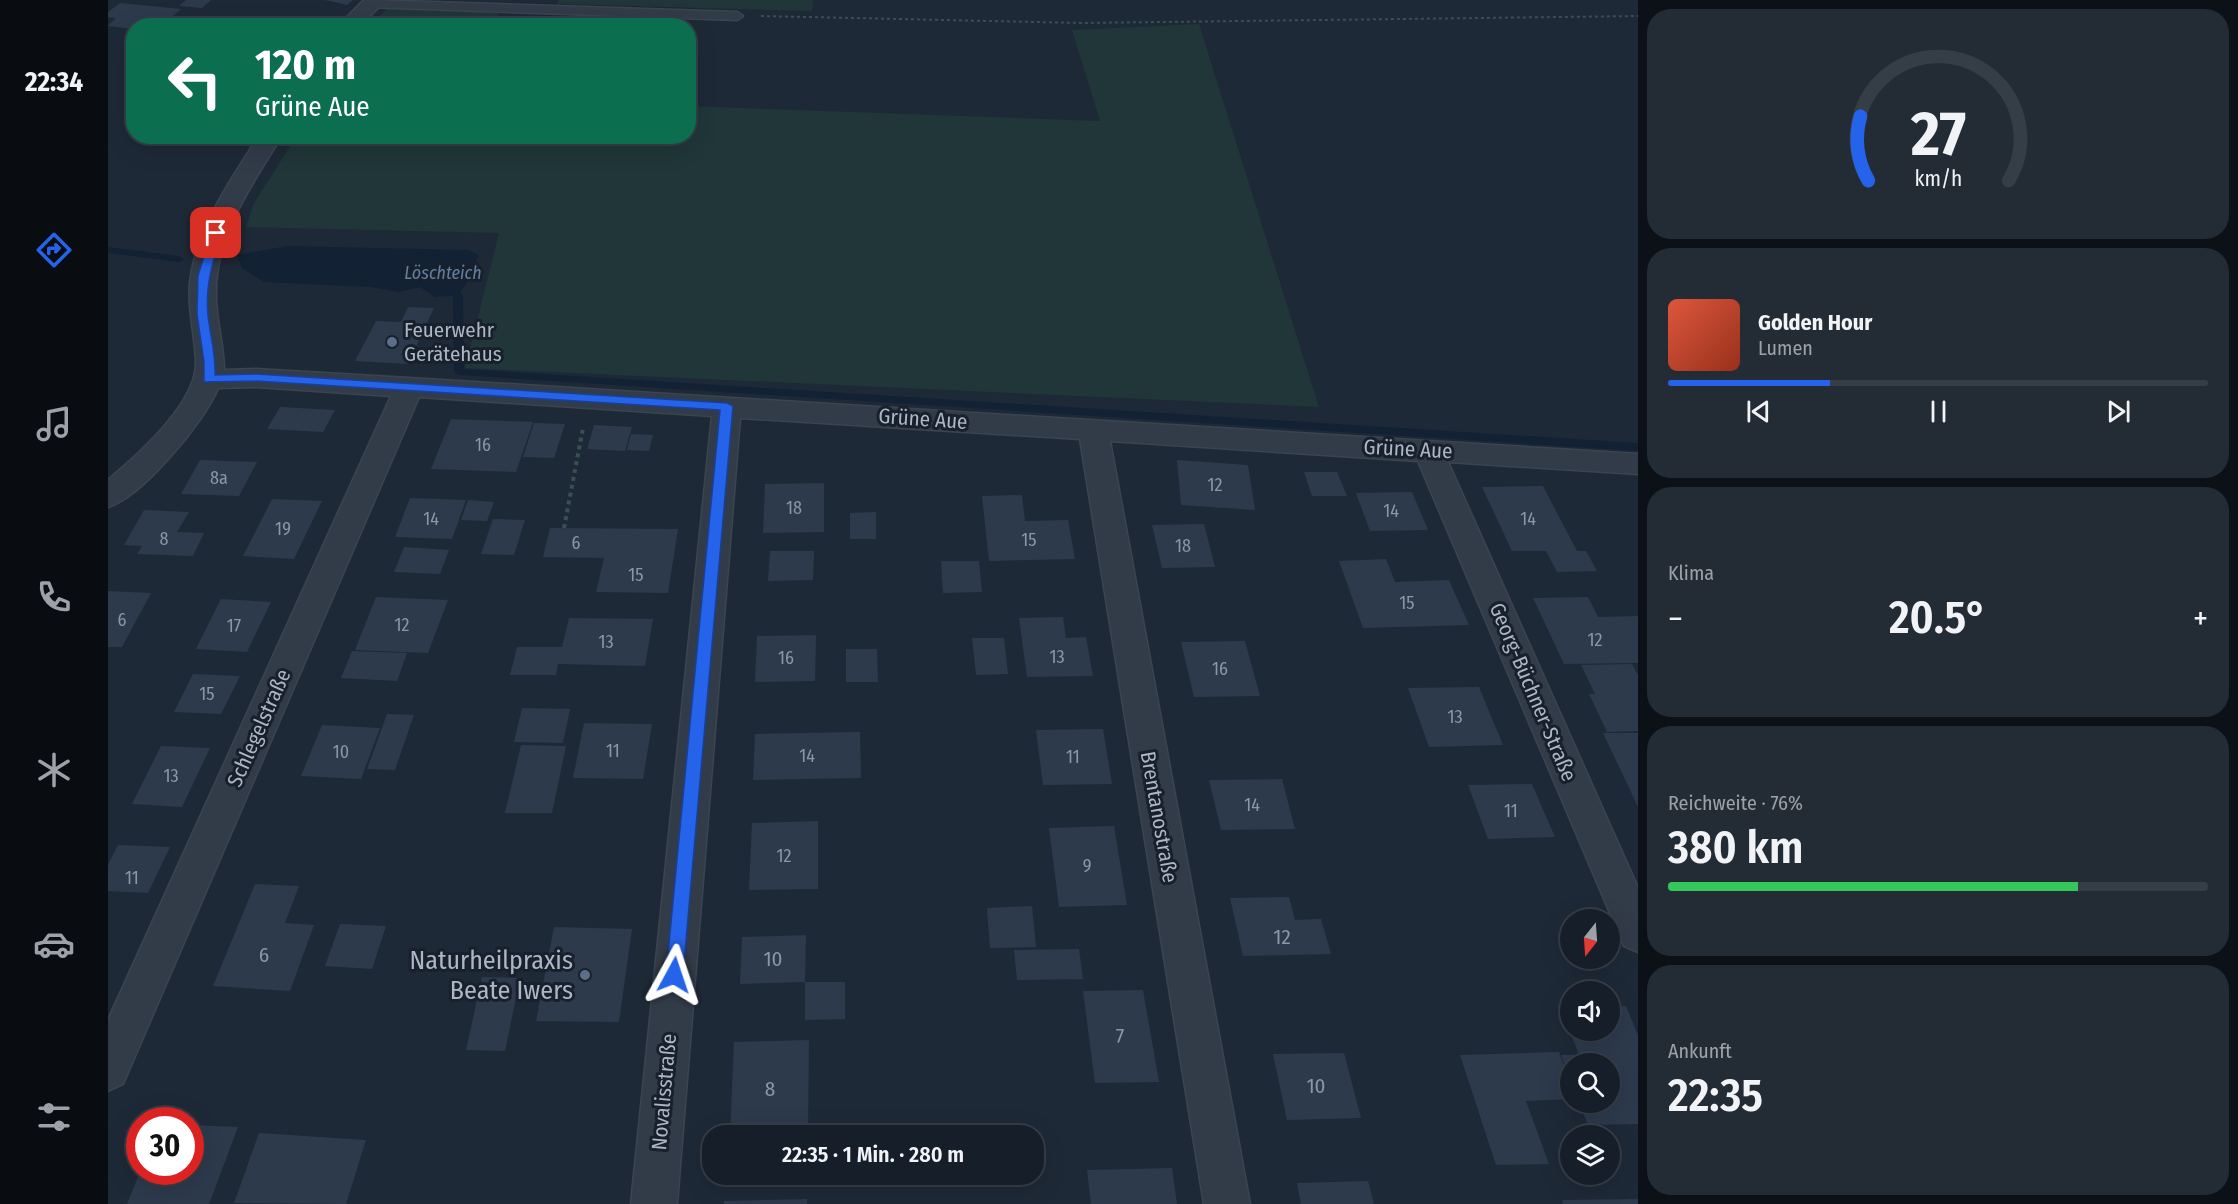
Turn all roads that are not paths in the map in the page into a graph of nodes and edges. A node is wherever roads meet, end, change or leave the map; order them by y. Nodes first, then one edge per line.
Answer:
1 (373, 2) edge
2 (737, 16) road end
3 (356, 18) edge
4 (266, 144) edge
5 (208, 379) junction
6 (409, 387) junction
7 (727, 406) junction
8 (1093, 430) junction
9 (1428, 450) junction
10 (1638, 464) edge
11 (108, 496) edge
12 (1638, 933) edge
13 (108, 1069) edge
14 (654, 1204) edge
15 (1227, 1204) edge

1 - 2 lane
1 - 3 street
4 - 5 street
5 - 6 street, Grüne Aue
5 - 11 street
6 - 7 street, Grüne Aue
6 - 13 street, Schlegelstraße
7 - 8 street, Grüne Aue
7 - 14 street, Novalisstraße
8 - 9 street, Grüne Aue
8 - 15 street, Brentanostraße
9 - 10 street, Grüne Aue
9 - 12 street, Georg-Büchner-Straße

